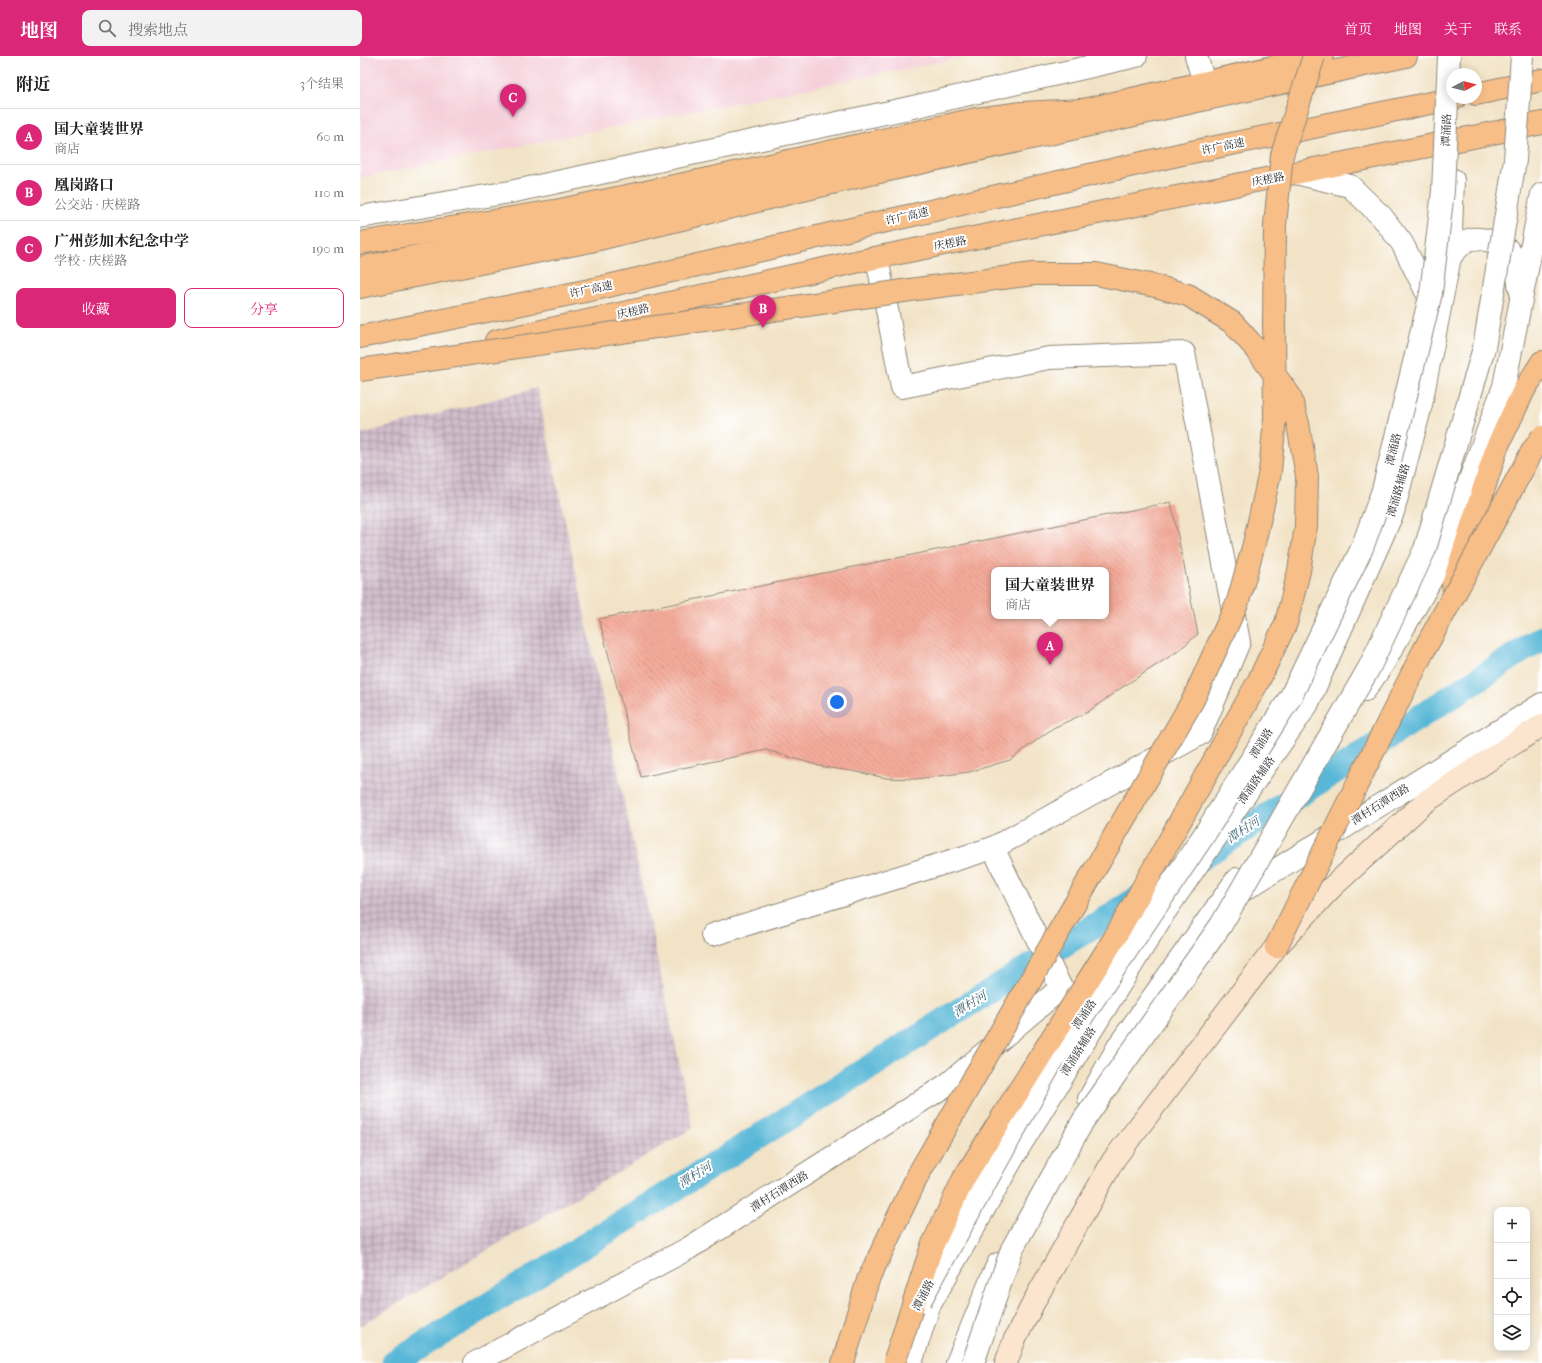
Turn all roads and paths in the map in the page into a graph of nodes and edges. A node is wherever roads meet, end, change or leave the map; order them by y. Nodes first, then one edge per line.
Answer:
1 (1136, 56) edge
2 (1196, 56) edge
3 (1314, 56) edge
4 (1322, 56) edge
5 (1344, 56) edge
6 (1406, 56) edge
7 (1449, 56) edge
8 (1522, 56) edge
9 (1542, 80) edge
10 (1204, 82) junction
11 (1482, 93) edge
12 (1446, 100) edge
13 (1082, 110) junction
14 (1542, 123) edge
15 (1028, 139) junction
16 (1454, 141) junction
17 (1296, 173) junction
18 (1542, 194) edge
19 (360, 217) edge
20 (360, 243) edge
21 (1450, 257) junction
22 (877, 258) junction
23 (360, 268) edge
24 (360, 287) edge
25 (1522, 296) junction
26 (1439, 315) junction
27 (360, 337) edge
28 (1542, 362) edge
29 (360, 370) edge
30 (1542, 437) edge
31 (1444, 615) junction
32 (1542, 704) edge
33 (1542, 725) edge
34 (993, 848) junction
35 (1220, 905) junction
36 (712, 935) dead end
37 (1276, 947) junction
38 (1061, 988) junction
39 (1100, 1016) junction
40 (900, 1362) edge
41 (475, 1363) edge
42 (843, 1363) edge
43 (957, 1363) edge
44 (973, 1363) edge
45 (1006, 1363) edge

1 - 19 street
2 - 10 street
3 - 42 main road, bridge
4 - 10 main road
5 - 15 main road
6 - 15 main road
7 - 40 street, 潭涌路, bridge
8 - 44 street, bridge
9 - 11 main road
10 - 13 main road
12 - 27 main road, 许广高速, bridge
13 - 20 main road
13 - 23 main road
14 - 16 main road, 庆槎路
15 - 24 main road
16 - 17 main road, 庆槎路
16 - 21 street, 潭涌路辅路
17 - 22 main road, 庆槎路
17 - 26 street
18 - 25 street
21 - 25 street
21 - 26 street, 潭涌路辅路
22 - 29 main road, 庆槎路
22 - 34 street
25 - 35 street
26 - 39 street, 潭涌路辅路
28 - 31 main road, bridge
29 - 40 main road, bridge
30 - 31 main road, bridge
31 - 37 main road, bridge
32 - 35 street, 潭村石潭西路
33 - 37 main road, bridge
34 - 36 street
34 - 38 street
35 - 43 street
37 - 45 main road
38 - 39 street
38 - 41 street, 潭村石潭西路
39 - 40 street, 潭涌路辅路

